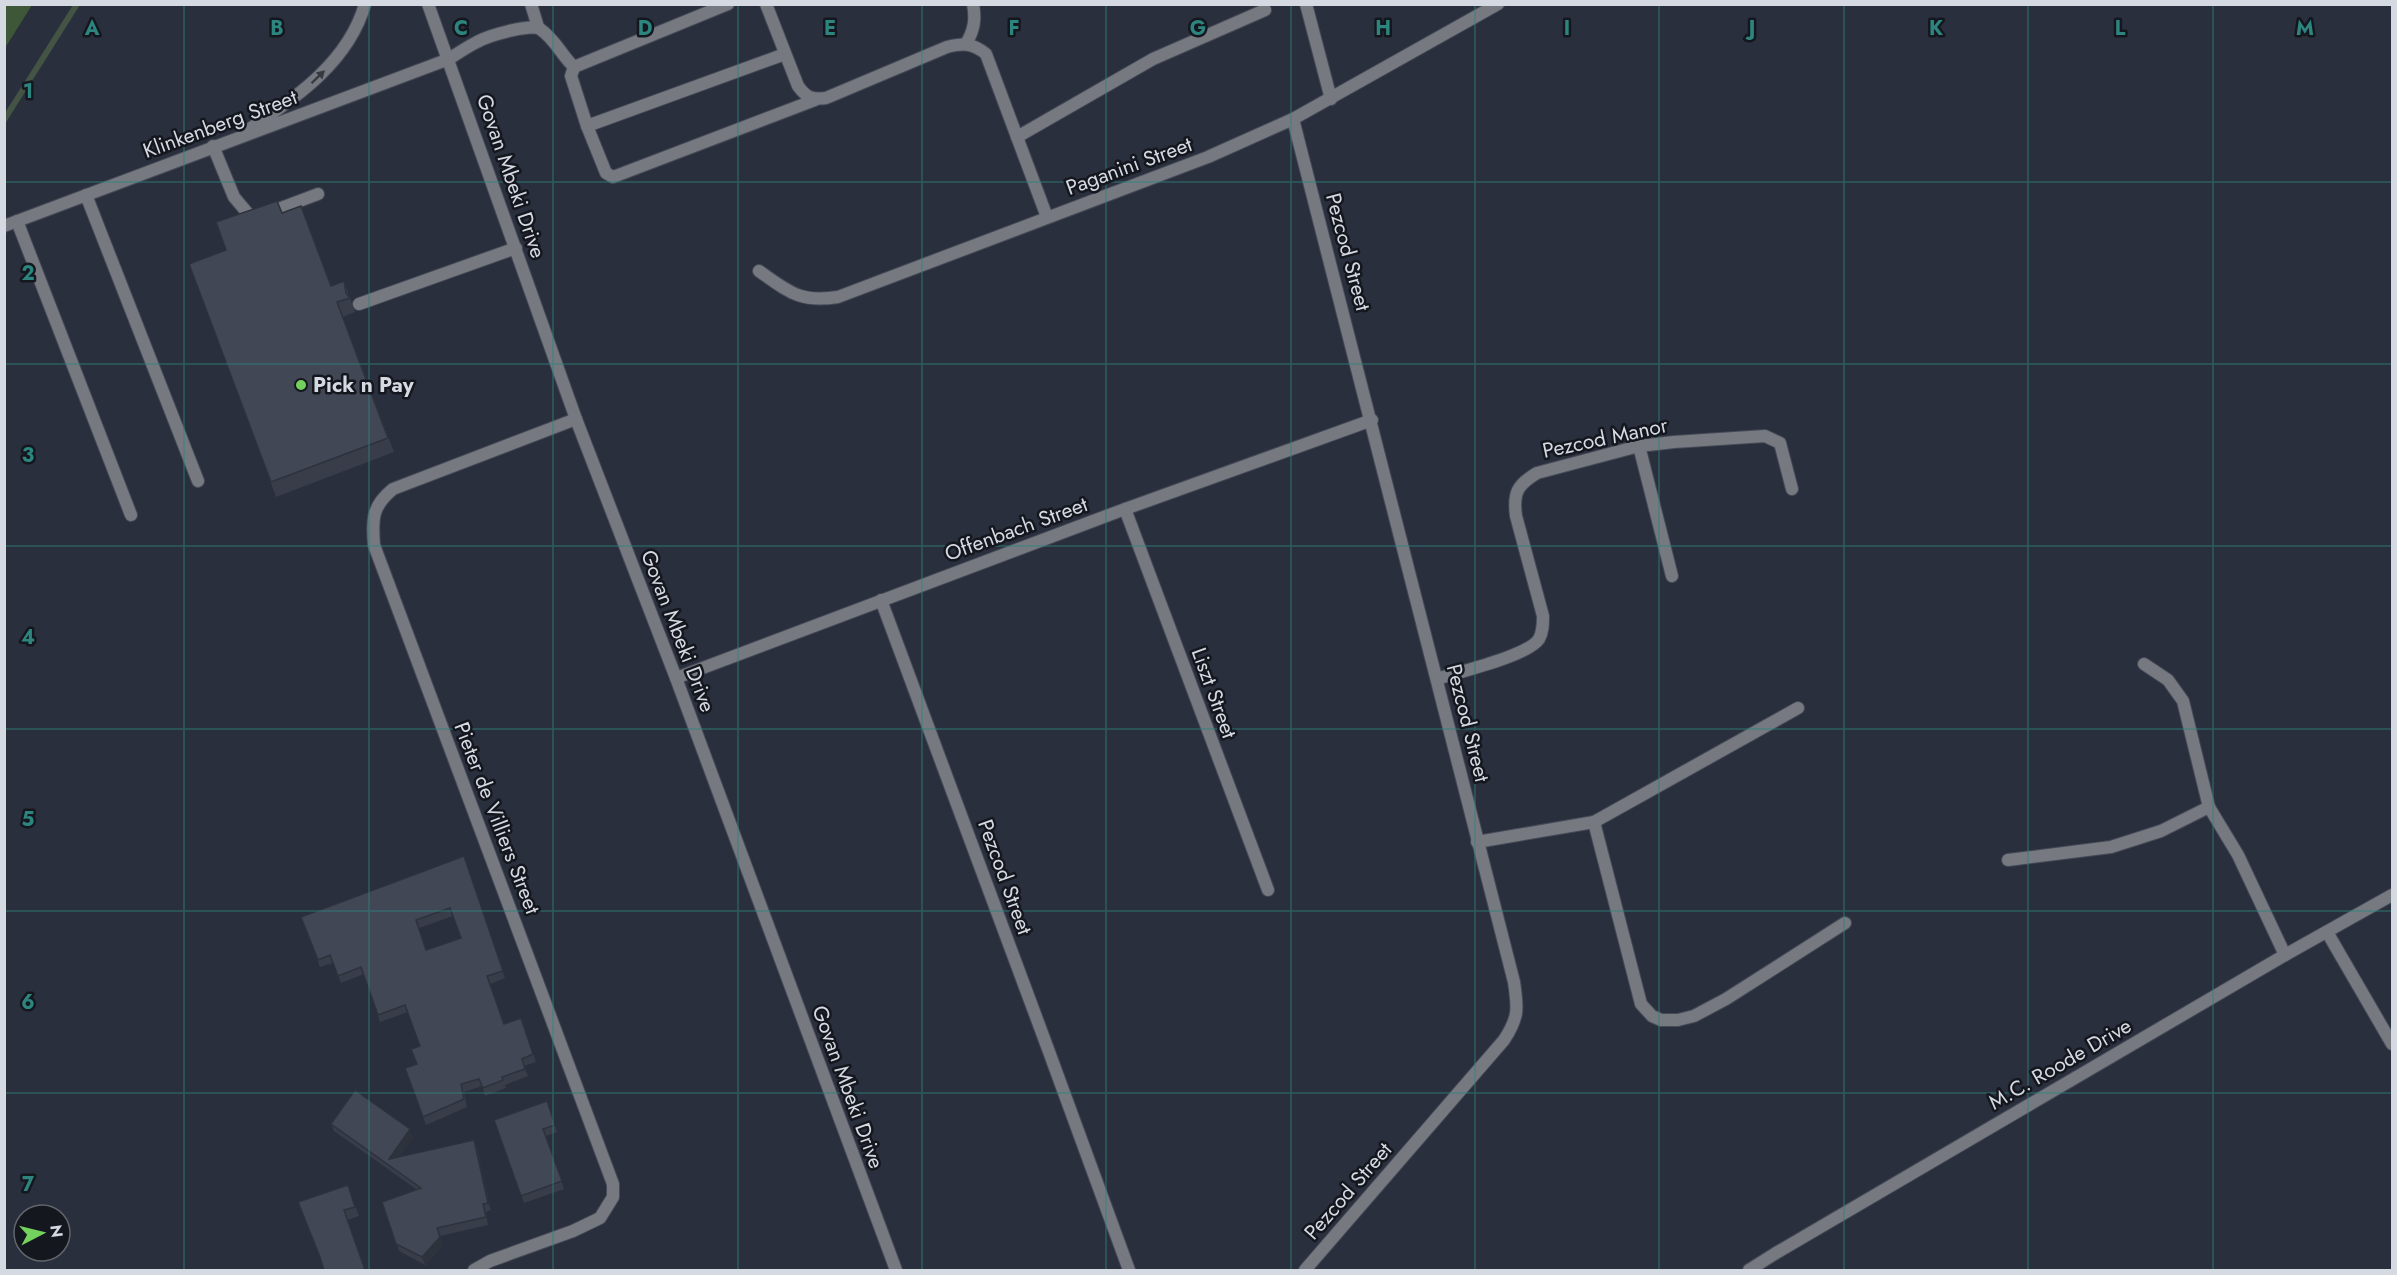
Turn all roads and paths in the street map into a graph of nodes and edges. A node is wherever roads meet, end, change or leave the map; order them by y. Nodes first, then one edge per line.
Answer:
1 (365, 4) edge
2 (428, 4) edge
3 (531, 4) edge
4 (728, 4) edge
5 (766, 4) edge
6 (973, 4) edge
7 (1306, 4) edge
8 (1498, 4) edge
9 (1265, 10) dead end
10 (538, 27) junction
11 (966, 44) junction
12 (785, 54) junction
13 (449, 59) junction
14 (574, 68) junction
15 (1331, 99) junction
16 (815, 100) junction
17 (1293, 119) junction
18 (587, 126) junction
19 (237, 137) junction
20 (1017, 137) junction
21 (213, 146) junction
22 (318, 194) dead end
23 (86, 195) junction
24 (1047, 217) junction
25 (17, 221) junction
26 (4, 226) edge
27 (516, 248) junction
28 (759, 271) dead end
29 (359, 304) dead end
30 (576, 419) junction
31 (1372, 420) junction
32 (1639, 446) junction
33 (198, 481) dead end
34 (1792, 489) dead end
35 (1125, 509) junction
36 (131, 515) dead end
37 (1672, 576) dead end
38 (881, 600) junction
39 (2144, 664) dead end
40 (676, 678) junction
41 (1437, 679) junction
42 (1798, 708) dead end
43 (2209, 807) junction
44 (1594, 822) junction
45 (1478, 842) junction
46 (2008, 860) dead end
47 (1268, 890) dead end
48 (2392, 895) edge
49 (1845, 923) dead end
50 (2327, 932) junction
51 (2284, 955) junction
52 (2392, 1044) edge
53 (474, 1270) edge
54 (896, 1270) edge
55 (1129, 1270) edge
56 (1305, 1270) edge
57 (1749, 1270) edge

19 -> 1 street
2 - 13 street, Govan Mbeki Drive
3 - 10 street
4 - 14 street
5 - 12 street
6 - 11 street
7 - 15 street
8 - 15 street, Paganini Street
9 - 20 street
10 - 13 street, Klinkenberg Street
10 - 14 street
11 - 16 street
11 - 20 street
12 - 16 street
12 - 18 street
13 - 19 street, Klinkenberg Street
13 - 27 street, Govan Mbeki Drive
14 - 18 street
15 - 17 street, Paganini Street
16 - 18 street
17 - 24 street, Paganini Street
17 - 31 street, Pezcod Street
19 - 21 street, Klinkenberg Street
20 - 24 street
21 - 22 street
21 - 23 street, Klinkenberg Street
23 - 25 street, Klinkenberg Street
23 - 33 street
24 - 28 street, Paganini Street
25 - 26 street, Klinkenberg Street
25 - 36 street
27 - 29 street
27 - 30 street, Govan Mbeki Drive
30 - 40 street, Govan Mbeki Drive
30 - 53 street, Pieter de Villiers Street
31 - 35 street, Offenbach Street
31 - 41 street, Pezcod Street
32 - 34 street, Pezcod Manor
32 - 37 street
32 - 41 street, Pezcod Manor
35 - 38 street, Offenbach Street
35 - 47 street, Liszt Street
38 - 40 street, Offenbach Street
38 - 55 street, Pezcod Street
39 - 43 street
40 - 54 street, Govan Mbeki Drive
41 - 45 street, Pezcod Street
42 - 44 street
43 - 46 street
43 - 51 street
44 - 45 street
44 - 49 street
45 - 56 street, Pezcod Street
48 - 50 street, M.C. Roode Drive
50 - 51 street, M.C. Roode Drive
50 - 52 street
51 - 57 street, M.C. Roode Drive

